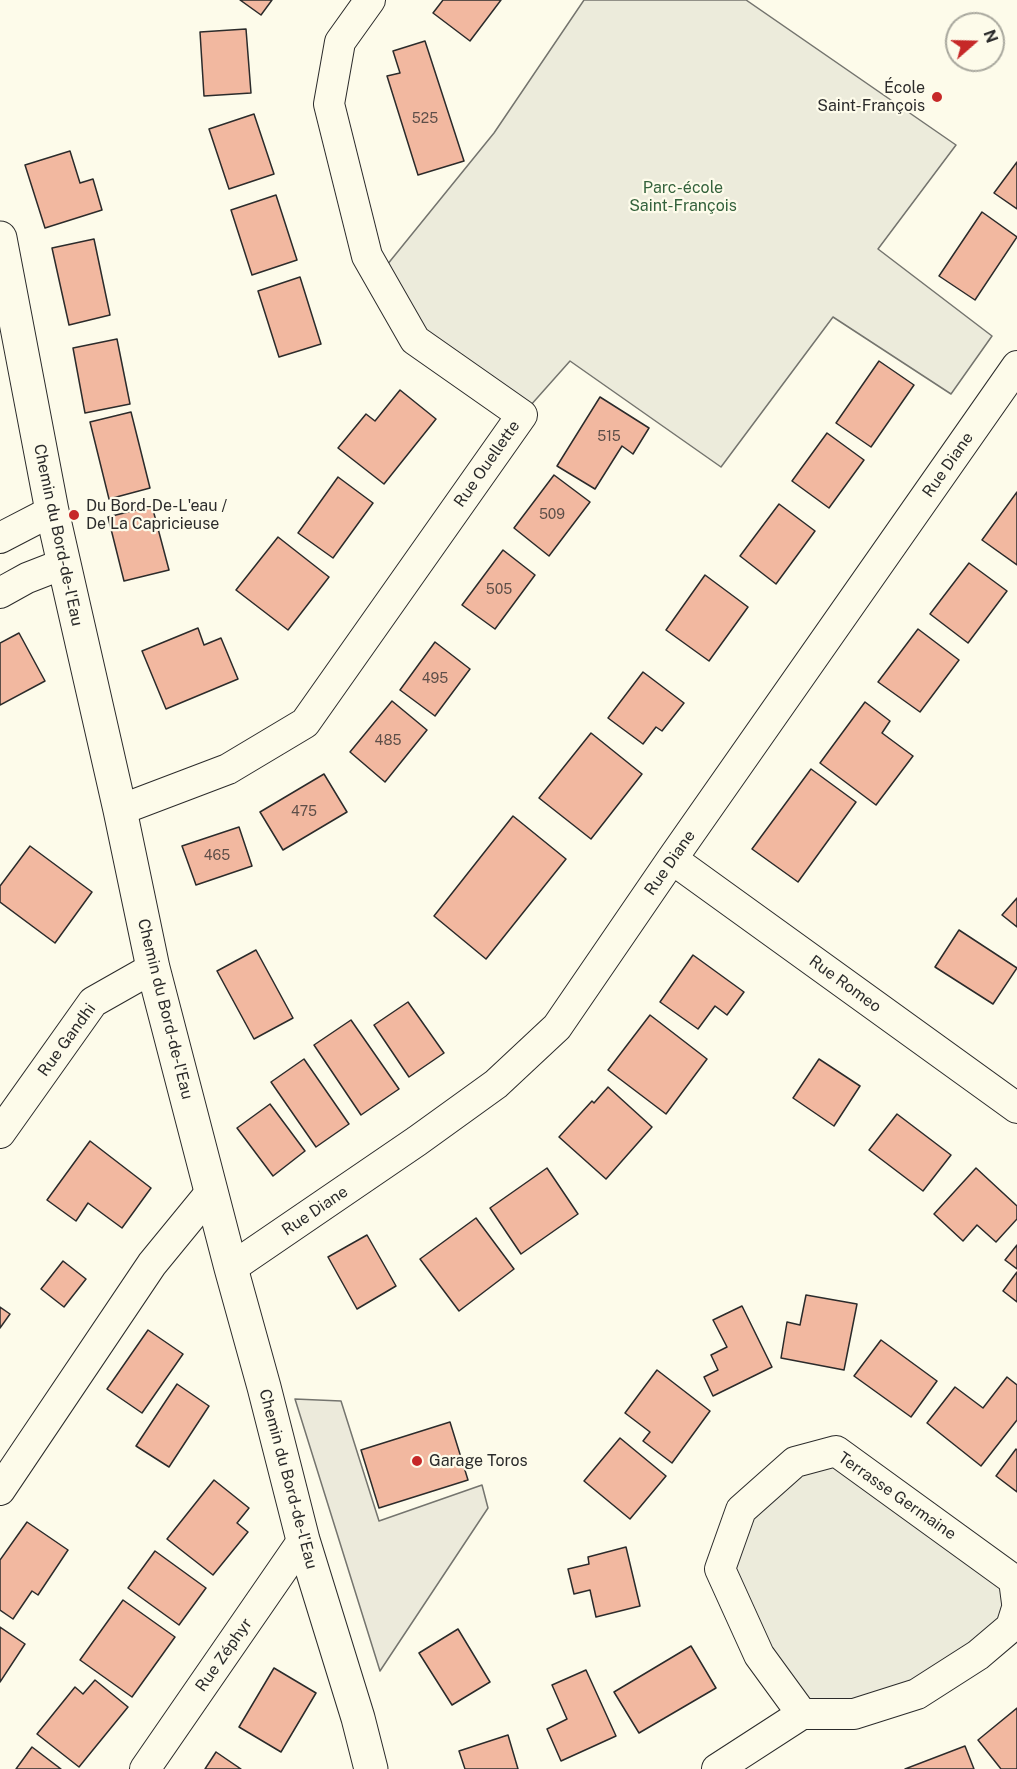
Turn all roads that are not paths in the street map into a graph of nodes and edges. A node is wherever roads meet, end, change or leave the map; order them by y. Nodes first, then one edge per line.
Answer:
1 (370, 0) edge
2 (0, 238) edge
3 (1017, 366) edge
4 (52, 511) junction
5 (0, 538) edge
6 (63, 564) junction
7 (0, 593) edge
8 (120, 810) junction
9 (672, 859) junction
10 (153, 968) junction
11 (1017, 1108) edge
12 (0, 1133) edge
13 (211, 1192) junction
14 (231, 1268) junction
15 (0, 1490) edge
16 (303, 1540) junction
17 (1017, 1603) edge
18 (1017, 1608) edge
19 (801, 1714) junction
20 (145, 1769) edge
21 (371, 1769) edge
22 (717, 1769) edge

1 - 8 street, Rue Ouellette
2 - 4 street, Chemin du Bord-de-l'Eau
3 - 9 street, Rue Diane
4 - 5 street
4 - 6 street, Chemin du Bord-de-l'Eau
6 - 7 street
6 - 8 street, Chemin du Bord-de-l'Eau
8 - 10 street, Chemin du Bord-de-l'Eau
9 - 11 street, Rue Romeo
9 - 14 street, Rue Diane
10 - 12 street, Rue Gandhi
10 - 13 street, Chemin du Bord-de-l'Eau
13 - 14 street, Chemin du Bord-de-l'Eau
13 - 15 street
14 - 16 street, Chemin du Bord-de-l'Eau
16 - 20 street, Rue Zéphyr
16 - 21 street, Chemin du Bord-de-l'Eau
17 - 19 street, Terrasse Germaine
18 - 19 street
19 - 22 street

